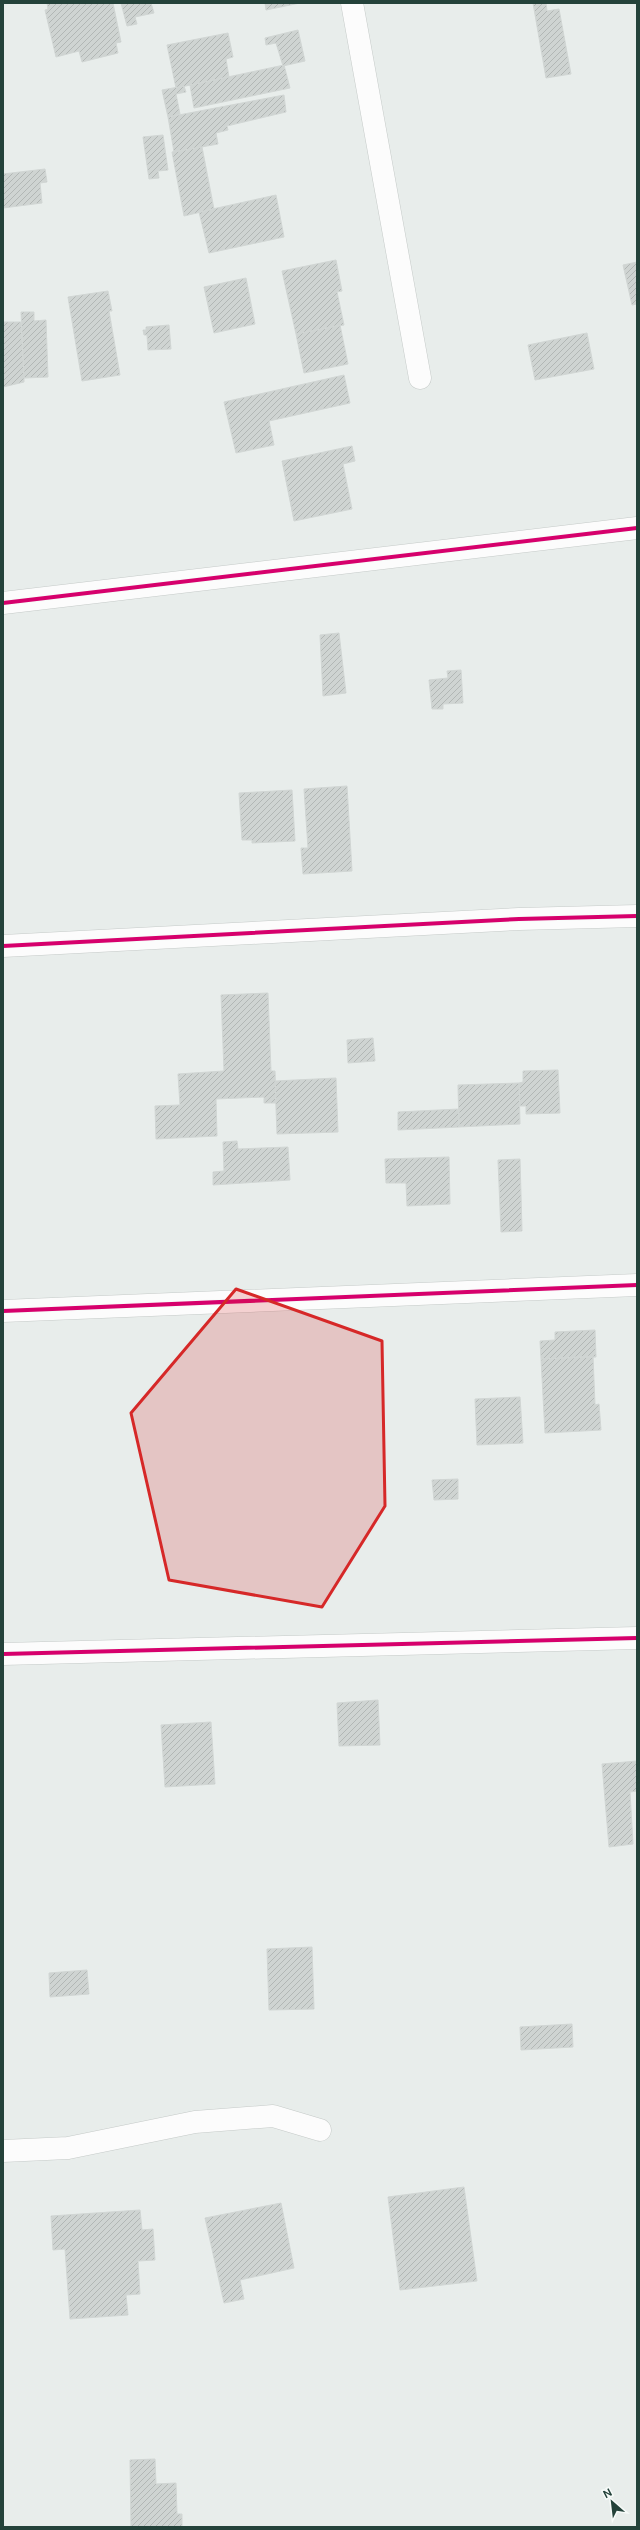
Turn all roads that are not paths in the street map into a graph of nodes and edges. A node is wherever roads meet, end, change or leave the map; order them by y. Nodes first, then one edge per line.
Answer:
1 (352, 3) edge
2 (420, 378) dead end
3 (637, 528) edge
4 (3, 603) edge
5 (637, 916) edge
6 (3, 946) edge
7 (637, 1285) edge
8 (3, 1311) edge
9 (637, 1638) edge
10 (3, 1654) edge
11 (320, 2130) dead end
12 (3, 2151) edge

1 - 2 street
3 - 4 street
5 - 6 street
7 - 8 street
9 - 10 street
11 - 12 street

